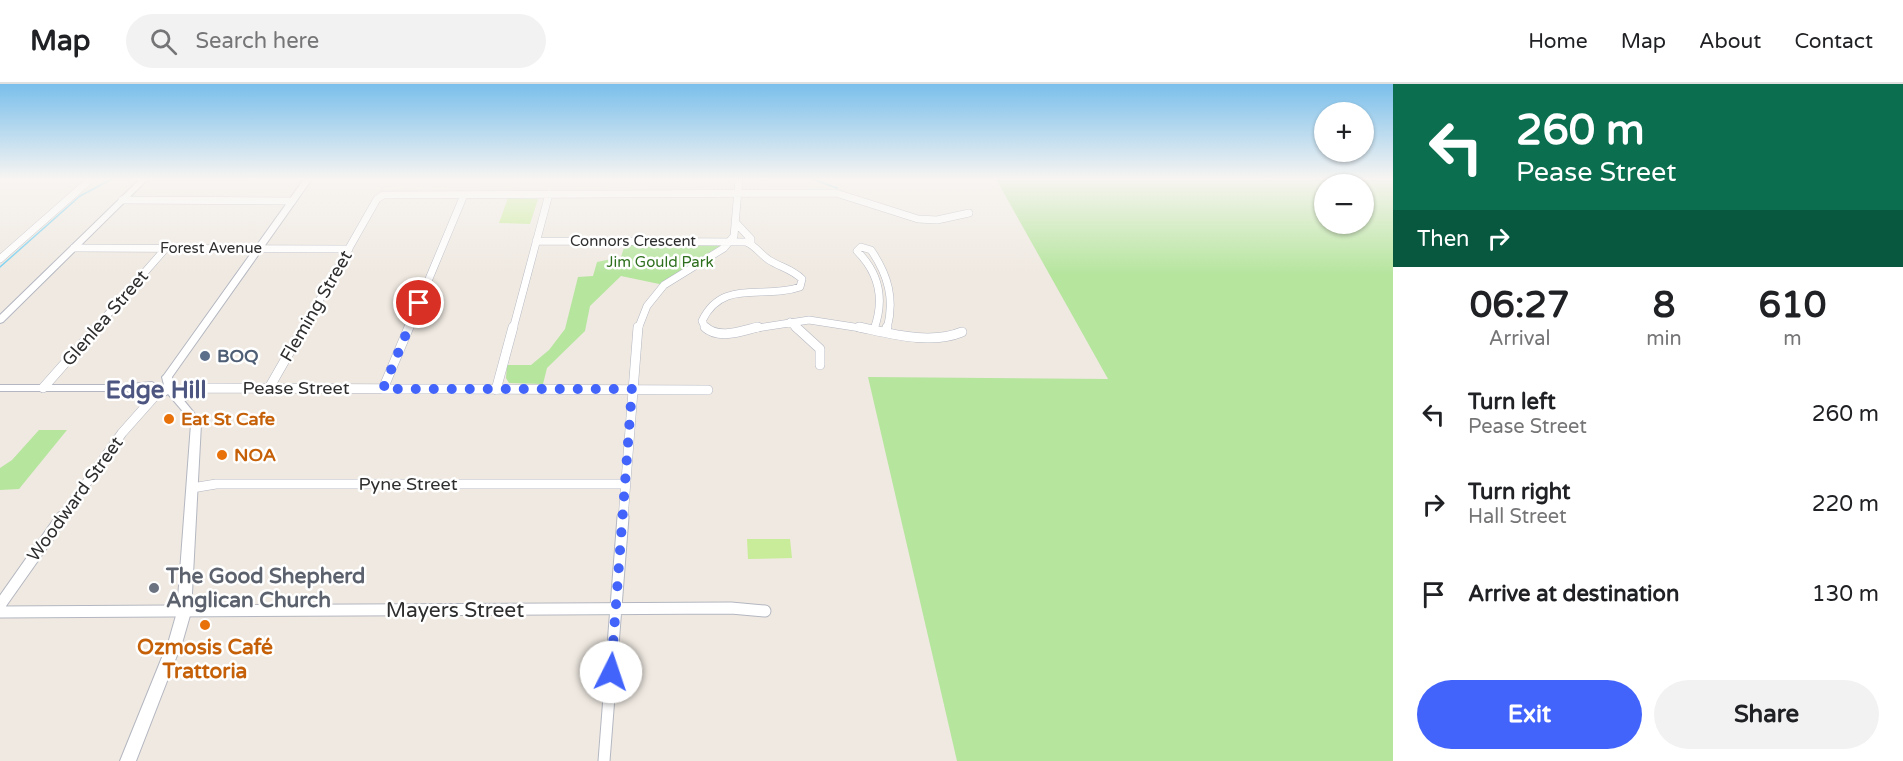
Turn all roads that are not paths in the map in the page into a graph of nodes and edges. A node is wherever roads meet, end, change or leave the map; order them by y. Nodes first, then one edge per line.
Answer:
1 (55, 211) edge
2 (111, 211) edge
3 (285, 211) edge
4 (371, 211) edge
5 (457, 211) edge
6 (544, 211) edge
7 (736, 211) edge
8 (889, 211) edge
9 (969, 213) dead end
10 (737, 224) junction
11 (536, 241) junction
12 (731, 241) junction
13 (752, 243) junction
14 (74, 248) junction
15 (166, 248) junction
16 (258, 248) junction
17 (349, 249) junction
18 (0, 259) edge
19 (0, 320) edge
20 (790, 322) junction
21 (874, 329) junction
22 (886, 331) junction
23 (962, 332) dead end
24 (175, 364) junction
25 (820, 365) dead end
26 (168, 386) junction
27 (0, 388) edge
28 (43, 388) junction
29 (269, 388) junction
30 (383, 389) junction
31 (632, 389) junction
32 (496, 390) junction
33 (708, 390) dead end
34 (153, 391) junction
35 (179, 398) junction
36 (625, 484) junction
37 (192, 488) junction
38 (0, 605) edge
39 (616, 609) junction
40 (765, 611) dead end
41 (0, 612) edge
42 (184, 612) junction
43 (128, 761) edge
44 (604, 761) edge

1 - 18 street
2 - 14 street
3 - 16 street, Woodward Street
4 - 17 street, Fleming Street
5 - 30 street
6 - 11 street
7 - 10 street
8 - 9 street
10 - 12 street
10 - 13 street
11 - 12 street, Connors Crescent
11 - 32 street
12 - 13 street, Connors Crescent
12 - 31 street
13 - 20 street
14 - 15 street, Forest Avenue
14 - 19 street
15 - 16 street, Forest Avenue
15 - 28 street, Glenlea Street
16 - 17 street, Forest Avenue
16 - 24 street, Woodward Street
17 - 29 street, Fleming Street
20 - 21 street
20 - 25 street
21 - 22 street
21 - 22 street
22 - 23 street
24 - 26 street, Woodward Street
24 - 34 street, Woodward Street
26 - 34 street
26 - 35 street
27 - 28 street
28 - 34 street
29 - 30 street, Pease Street
29 - 35 street, Pease Street
30 - 32 street, Pease Street
31 - 32 street, Pease Street
31 - 33 street, Pease Street
31 - 36 street
34 - 35 street
34 - 38 street, Woodward Street
35 - 37 street
36 - 37 street, Pyne Street
36 - 39 street
37 - 42 street
39 - 40 street, Mayers Street
39 - 42 street, Mayers Street
39 - 44 street
41 - 42 street, Mayers Street
42 - 43 street

